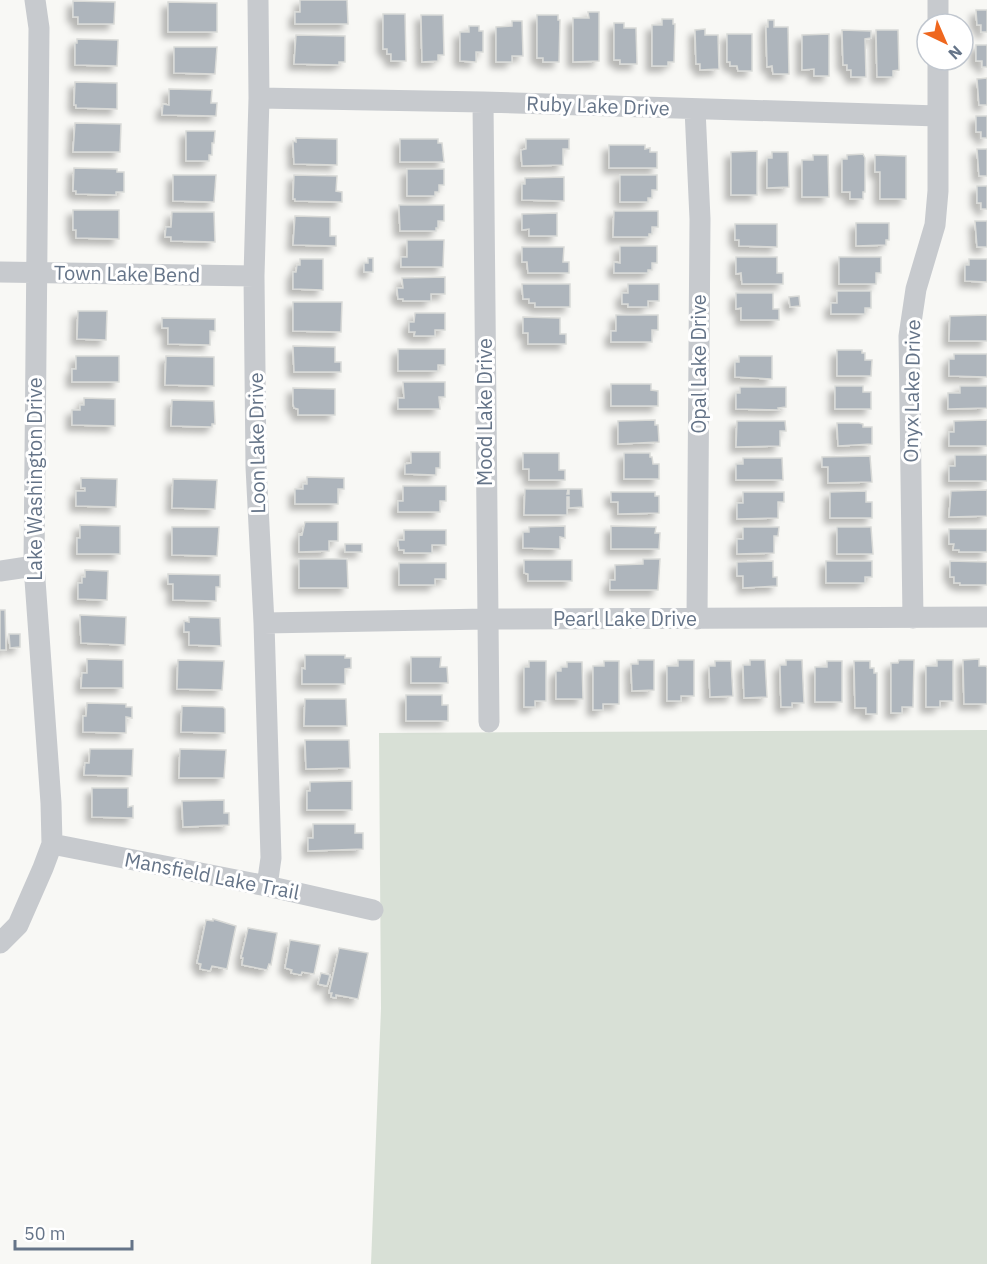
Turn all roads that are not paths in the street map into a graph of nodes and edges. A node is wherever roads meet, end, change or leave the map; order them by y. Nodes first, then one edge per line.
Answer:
1 (35, 0) edge
2 (258, 0) edge
3 (938, 72) edge
4 (259, 98) junction
5 (483, 102) junction
6 (695, 109) junction
7 (938, 116) junction
8 (0, 272) edge
9 (36, 273) junction
10 (254, 276) junction
11 (34, 566) junction
12 (0, 571) edge
13 (987, 617) edge
14 (913, 618) junction
15 (487, 619) junction
16 (697, 619) junction
17 (264, 623) junction
18 (489, 722) dead end
19 (52, 844) junction
20 (267, 886) junction
21 (372, 910) dead end
22 (0, 943) edge

1 - 9 street, Lake Washington Drive
2 - 4 street, Loon Lake Drive
3 - 7 street, Onyx Lake Drive
4 - 5 street, Ruby Lake Drive
4 - 10 street, Loon Lake Drive
5 - 6 street, Ruby Lake Drive
5 - 15 street, Mood Lake Drive
6 - 7 street, Ruby Lake Drive
6 - 16 street, Opal Lake Drive
7 - 14 street, Onyx Lake Drive
8 - 9 street, Town Lake Bend
9 - 10 street, Town Lake Bend
9 - 11 street, Lake Washington Drive
10 - 17 street, Loon Lake Drive
11 - 12 street
11 - 19 street, Lake Washington Drive
13 - 14 street, Pearl Lake Drive
14 - 16 street, Pearl Lake Drive
15 - 16 street, Pearl Lake Drive
15 - 17 street, Pearl Lake Drive
15 - 18 street, Mood Lake Drive
17 - 20 street, Loon Lake Drive
19 - 20 street, Mansfield Lake Trail
19 - 22 street, Lake Washington Drive
20 - 21 street, Mansfield Lake Trail

